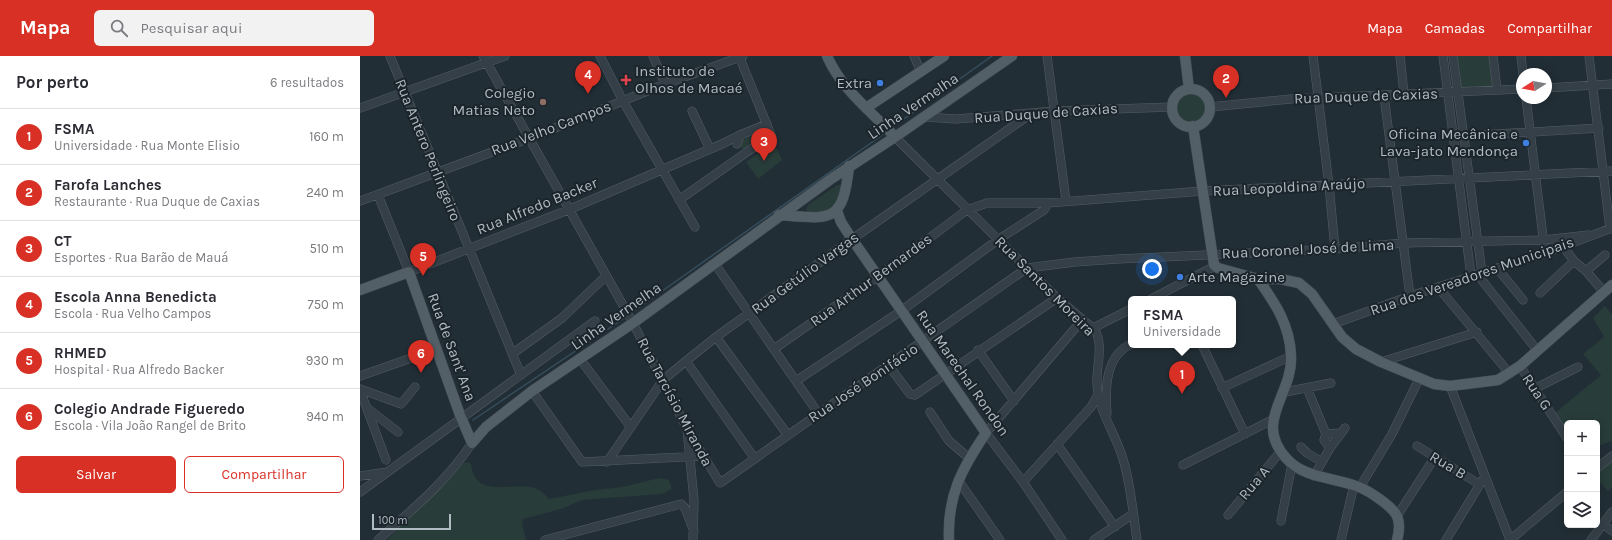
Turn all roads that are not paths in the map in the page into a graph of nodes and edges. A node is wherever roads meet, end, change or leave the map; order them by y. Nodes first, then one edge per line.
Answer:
1 (390, 56) edge
2 (505, 56) edge
3 (600, 56) edge
4 (653, 56) edge
5 (740, 56) edge
6 (827, 56) edge
7 (914, 56) edge
8 (944, 56) edge
9 (1012, 56) edge
10 (1047, 56) edge
11 (1185, 56) edge
12 (1313, 56) edge
13 (1400, 56) edge
14 (1443, 56) edge
15 (1453, 56) edge
16 (1493, 56) edge
17 (1521, 56) edge
18 (1589, 56) edge
19 (485, 59) edge
20 (1522, 68) edge
21 (920, 72) junction
22 (665, 84) junction
23 (1612, 84) edge
24 (1593, 85) junction
25 (1552, 88) edge
26 (1189, 89) junction
27 (1516, 89) edge
28 (1497, 90) junction
29 (404, 92) junction
30 (1447, 92) junction
31 (1458, 92) junction
32 (1404, 94) junction
33 (1384, 96) junction
34 (1318, 99) junction
35 (623, 101) junction
36 (1527, 104) edge
37 (939, 107) junction
38 (1172, 107) junction
39 (1210, 107) junction
40 (360, 108) edge
41 (866, 108) junction
42 (692, 111) dead end
43 (1055, 111) junction
44 (1032, 113) junction
45 (999, 114) junction
46 (925, 117) junction
47 (944, 120) junction
48 (767, 124) junction
49 (1193, 126) junction
50 (1599, 128) junction
51 (891, 133) junction
52 (1006, 133) junction
53 (1530, 133) junction
54 (740, 135) junction
55 (1463, 136) junction
56 (530, 138) junction
57 (722, 144) junction
58 (737, 144) junction
59 (710, 149) junction
60 (742, 156) junction
61 (850, 166) junction
62 (663, 170) junction
63 (438, 171) junction
64 (1608, 171) edge
65 (1536, 174) junction
66 (831, 179) junction
67 (1459, 179) junction
68 (1469, 179) junction
69 (937, 180) junction
70 (1395, 182) junction
71 (1329, 186) junction
72 (1203, 191) junction
73 (846, 192) junction
74 (378, 195) junction
75 (802, 199) junction
76 (679, 200) junction
77 (360, 201) edge
78 (1066, 201) junction
79 (1048, 203) junction
80 (568, 210) junction
81 (967, 210) junction
82 (834, 213) junction
83 (779, 215) junction
84 (804, 218) junction
85 (695, 227) dead end
86 (1611, 228) edge
87 (1589, 235) junction
88 (1558, 238) junction
89 (852, 239) junction
90 (999, 239) junction
91 (1543, 240) junction
92 (1477, 241) junction
93 (1466, 242) junction
94 (1404, 243) junction
95 (1561, 247) junction
96 (1335, 249) junction
97 (468, 250) junction
98 (1545, 253) junction
99 (1212, 255) junction
100 (1605, 255) dead end
101 (1574, 261) junction
102 (715, 264) junction
103 (1215, 266) junction
104 (1027, 268) junction
105 (1497, 268) junction
106 (1586, 271) junction
107 (409, 272) junction
108 (1476, 274) junction
109 (606, 276) junction
110 (877, 277) junction
111 (1258, 279) junction
112 (1438, 287) junction
113 (1608, 288) edge
114 (360, 290) edge
115 (1540, 293) dead end
116 (1157, 296) edge
117 (1410, 296) junction
118 (1056, 298) junction
119 (1522, 300) dead end
120 (1128, 310) edge
121 (901, 311) junction
122 (749, 313) junction
123 (595, 320) dead end
124 (1082, 320) junction
125 (633, 323) junction
126 (1333, 324) junction
127 (1093, 328) junction
128 (1477, 332) junction
129 (716, 337) junction
130 (922, 342) junction
131 (1128, 346) edge
132 (1203, 348) edge
133 (774, 349) junction
134 (437, 350) junction
135 (978, 350) junction
136 (1537, 350) junction
137 (512, 354) junction
138 (1291, 356) junction
139 (580, 359) junction
140 (686, 361) junction
141 (1381, 362) junction
142 (889, 366) junction
143 (1520, 366) junction
144 (1578, 367) dead end
145 (944, 374) junction
146 (1510, 374) junction
147 (521, 375) junction
148 (360, 376) edge
149 (1419, 379) junction
150 (663, 380) junction
151 (796, 381) junction
152 (1331, 383) dead end
153 (1450, 386) junction
154 (415, 387) dead end
155 (1222, 388) junction
156 (1307, 388) junction
157 (1536, 388) junction
158 (360, 390) edge
159 (532, 391) junction
160 (1284, 392) junction
161 (1098, 394) junction
162 (1014, 401) junction
163 (367, 408) junction
164 (930, 412) dead end
165 (818, 413) junction
166 (461, 418) junction
167 (1272, 420) junction
168 (1108, 423) junction
169 (630, 426) junction
170 (686, 427) junction
171 (398, 432) dead end
172 (986, 433) junction
173 (1564, 433) edge
174 (788, 434) junction
175 (1245, 434) junction
176 (1326, 434) junction
177 (472, 443) junction
178 (1057, 444) junction
179 (1417, 446) dead end
180 (1301, 447) dead end
181 (1330, 448) junction
182 (1281, 451) junction
183 (703, 456) junction
184 (1612, 456) edge
185 (1435, 457) junction
186 (688, 458) junction
187 (969, 458) junction
188 (755, 459) junction
189 (386, 460) dead end
190 (607, 462) junction
191 (1322, 462) junction
192 (1292, 464) junction
193 (1183, 465) dead end
194 (1600, 466) edge
195 (388, 472) junction
196 (360, 476) edge
197 (1314, 476) junction
198 (1484, 476) junction
199 (958, 480) junction
200 (718, 481) joint
201 (1023, 482) junction
202 (1479, 484) junction
203 (1357, 486) junction
204 (360, 492) edge
205 (1564, 495) edge
206 (1612, 512) edge
207 (1133, 514) junction
208 (1228, 515) dead end
209 (1397, 516) junction
210 (1281, 521) dead end
211 (1603, 524) junction
212 (1114, 527) junction
213 (694, 531) junction
214 (1612, 531) edge
215 (378, 540) edge
216 (545, 540) edge
217 (693, 540) edge
218 (949, 540) edge
219 (1000, 540) edge
220 (1062, 540) edge
221 (1094, 540) edge
222 (1137, 540) edge
223 (1340, 540) edge
224 (1397, 540) edge
225 (1446, 540) edge
226 (1510, 540) edge
227 (1591, 540) edge

1 - 29 street, Rua Antero Perlingeiro
2 - 19 street
3 - 35 street
4 - 22 street
5 - 22 street, Rua Velho Campos
5 - 48 street
6 - 41 main road
7 - 21 street
8 - 21 main road
9 - 37 main road, Linha Vermelha
10 - 43 street
11 - 26 main road
12 - 34 street
13 - 32 street
14 - 30 street
15 - 31 street
16 - 28 street
17 - 20 street
18 - 24 street
19 - 29 street
19 - 56 street, Rua Tarcísio Miranda
21 - 41 main road
22 - 35 street, Rua Velho Campos
23 - 24 street
24 - 25 street
24 - 50 street
26 - 38 main road
26 - 39 main road
27 - 28 street, Rua Duque de Caxias
28 - 31 street, Rua Duque de Caxias
29 - 40 street
29 - 63 street, Rua Antero Perlingeiro
30 - 31 street, Rua Duque de Caxias
30 - 32 street, Rua Duque de Caxias
30 - 67 street
31 - 55 street
32 - 33 street, Rua Duque de Caxias
33 - 34 street, Rua Duque de Caxias
33 - 70 street
34 - 39 street, Rua Duque de Caxias
34 - 71 street
35 - 56 street, Rua Velho Campos
35 - 62 street
36 - 53 street
37 - 46 main road, Linha Vermelha
37 - 47 street
38 - 43 street, Rua Duque de Caxias
38 - 49 main road
39 - 49 main road
41 - 51 main road
42 - 59 street
43 - 44 street, Rua Duque de Caxias
43 - 78 street
44 - 45 street, Rua Duque de Caxias
44 - 52 street, Rua Getúlio Vargas
45 - 47 street, Rua Duque de Caxias
45 - 52 street
46 - 47 street, Rua Duque de Caxias
46 - 51 main road, Linha Vermelha
48 - 54 street, Rua Alfredo Backer
48 - 60 street
49 - 72 main road
50 - 53 street
50 - 64 street
51 - 61 main road, Linha Vermelha
51 - 69 street, Rua Santos Moreira
52 - 69 street, Rua Getúlio Vargas
53 - 55 street
53 - 65 street
54 - 57 street, Rua Alfredo Backer
54 - 58 street
55 - 68 street
56 - 63 street, Rua Velho Campos
56 - 80 street, Rua Tarcísio Miranda
57 - 58 street, Rua Alfredo Backer
57 - 59 street, Rua Alfredo Backer
58 - 60 street
59 - 62 street, Rua Alfredo Backer
60 - 76 street
61 - 66 main road, Linha Vermelha
61 - 73 main road
62 - 76 street
62 - 80 street, Rua Alfredo Backer
63 - 74 street, Rua Velho Campos
63 - 97 street, Rua Antero Perlingeiro
64 - 65 street, Rua Leopoldina Araújo
64 - 86 street
65 - 68 street, Rua Leopoldina Araújo
65 - 91 street
66 - 73 main road
66 - 75 main road, Linha Vermelha
67 - 68 street, Rua Leopoldina Araújo
67 - 70 street, Rua Leopoldina Araújo
67 - 93 street
68 - 92 street
69 - 81 street, Rua Santos Moreira
69 - 89 street, Rua Getúlio Vargas
70 - 71 street, Rua Leopoldina Araújo
70 - 94 street
71 - 72 street, Rua Leopoldina Araújo
71 - 96 street
72 - 78 street, Rua Leopoldina Araújo
72 - 99 main road
73 - 82 main road
74 - 77 street, Rua Velho Campos
74 - 107 street, Rua de Sant' Ana
75 - 83 main road, Linha Vermelha
75 - 84 main road
76 - 85 street
78 - 79 street, Rua Leopoldina Araújo
79 - 81 street, Rua Leopoldina Araújo
79 - 90 street
80 - 97 street, Rua Alfredo Backer
80 - 109 street, Rua Tarcísio Miranda
81 - 90 street, Rua Santos Moreira
81 - 110 street, Rua Arthur Bernardes
82 - 84 main road
82 - 89 main road, Rua Marechal Rondon
83 - 84 main road
83 - 102 main road, Linha Vermelha
86 - 87 street, Rua dos Vereadores Municipais
87 - 88 street, Rua Coronel José de Lima
87 - 95 street, Rua dos Vereadores Municipais
88 - 91 street, Rua Coronel José de Lima
88 - 95 street
89 - 110 main road, Rua Marechal Rondon
89 - 122 street, Rua Getúlio Vargas
90 - 104 street, Rua Santos Moreira
90 - 121 street
91 - 92 street, Rua Coronel José de Lima
91 - 98 street
92 - 93 street, Rua Coronel José de Lima
92 - 108 street
93 - 94 street, Rua Coronel José de Lima
93 - 108 street
94 - 96 street, Rua Coronel José de Lima
94 - 117 street
95 - 98 street, Rua dos Vereadores Municipais
95 - 101 street
96 - 99 street, Rua Coronel José de Lima
97 - 107 street, Rua Alfredo Backer
97 - 137 street, Rua Antero Perlingeiro
98 - 105 street, Rua dos Vereadores Municipais
99 - 103 main road
99 - 104 street, Rua Coronel José de Lima
100 - 106 street
101 - 106 street
101 - 115 street
102 - 122 street
102 - 125 main road, Linha Vermelha
103 - 111 main road
103 - 116 street
104 - 118 street, Rua Santos Moreira
104 - 130 street, Rua José Bonifácio
105 - 108 street, Rua dos Vereadores Municipais
105 - 119 street
106 - 113 street
107 - 114 main road, Rua Alfredo Backer
107 - 134 main road, Rua de Sant' Ana
108 - 112 street, Rua dos Vereadores Municipais
108 - 136 street
109 - 125 street, Rua Tarcísio Miranda
109 - 137 street
110 - 121 main road, Rua Marechal Rondon
110 - 133 street, Rua Arthur Bernardes
111 - 126 main road
111 - 138 main road
112 - 117 street, Rua dos Vereadores Municipais
112 - 128 street
113 - 136 main road
117 - 126 street, Rua dos Vereadores Municipais
118 - 124 street, Rua Santos Moreira
118 - 135 street
120 - 127 street
121 - 130 main road, Rua Marechal Rondon
121 - 151 street
122 - 129 street, Rua Getúlio Vargas
122 - 133 street
123 - 147 street
124 - 127 street, Rua Santos Moreira
124 - 162 street
125 - 139 main road, Linha Vermelha
125 - 150 street, Rua Tarcísio Miranda
126 - 141 main road
127 - 161 street, Rua Santos Moreira
128 - 141 street
128 - 146 street
129 - 140 street, Rua Getúlio Vargas
129 - 174 street
130 - 142 street, Rua José Bonifácio
130 - 145 main road, Rua Marechal Rondon
131 - 168 street
132 - 155 street
133 - 151 street
134 - 148 street
134 - 166 main road, Rua de Sant' Ana
135 - 145 street
135 - 162 street
136 - 143 main road
137 - 147 street, Rua Antero Perlingeiro
138 - 155 street
138 - 160 main road
139 - 159 main road, Linha Vermelha
139 - 169 street
140 - 150 street, Rua Getúlio Vargas
140 - 188 street
141 - 149 main road
142 - 145 street
142 - 165 street, Rua José Bonifácio
143 - 146 main road
143 - 157 street, Rua G
144 - 157 street
145 - 172 main road, Rua Marechal Rondon
146 - 153 main road
147 - 166 street
149 - 153 main road
149 - 203 street
150 - 169 street, Rua Getúlio Vargas
150 - 170 street, Rua Tarcísio Miranda
151 - 165 street
152 - 156 street
153 - 198 street
154 - 158 street
155 - 175 street
156 - 160 street
156 - 176 street
157 - 173 street, Rua G
158 - 163 street
159 - 177 main road, Linha Vermelha
159 - 190 street
160 - 167 main road
161 - 168 street, Rua Santos Moreira
161 - 178 street
162 - 172 street
163 - 171 street
163 - 189 street
164 - 187 street
165 - 174 street, Rua José Bonifácio
166 - 177 main road, Rua de Sant' Ana
166 - 195 street
167 - 175 street
167 - 182 main road
168 - 207 street, Rua Santos Moreira
169 - 190 street, Rua Getúlio Vargas
170 - 183 street, Rua Tarcísio Miranda
170 - 186 street
172 - 187 main road
172 - 201 street, Rua Marechal Rondon
174 - 188 street, Rua José Bonifácio
175 - 193 street
176 - 181 street
176 - 181 street
177 - 215 street
178 - 201 street
178 - 212 street
179 - 185 street, Rua B
180 - 191 street
181 - 191 street
182 - 192 main road
182 - 208 street, Rua A
183 - 186 street
183 - 200 street, Rua Tarcísio Miranda
184 - 194 street
185 - 202 street, Rua B
185 - 209 street
186 - 190 street
186 - 213 street
187 - 199 main road
188 - 200 street, Rua José Bonifácio
191 - 197 street
192 - 197 main road
192 - 210 street
195 - 196 street
195 - 204 street
197 - 203 main road
198 - 202 street
198 - 226 street
199 - 218 main road
199 - 219 street
201 - 220 street, Rua Marechal Rondon
202 - 225 street
203 - 209 main road
203 - 223 street
205 - 226 street
206 - 211 street
207 - 212 street
207 - 222 street, Rua Santos Moreira
209 - 224 main road
211 - 214 street
211 - 227 street
212 - 221 street
213 - 216 street
213 - 217 street

